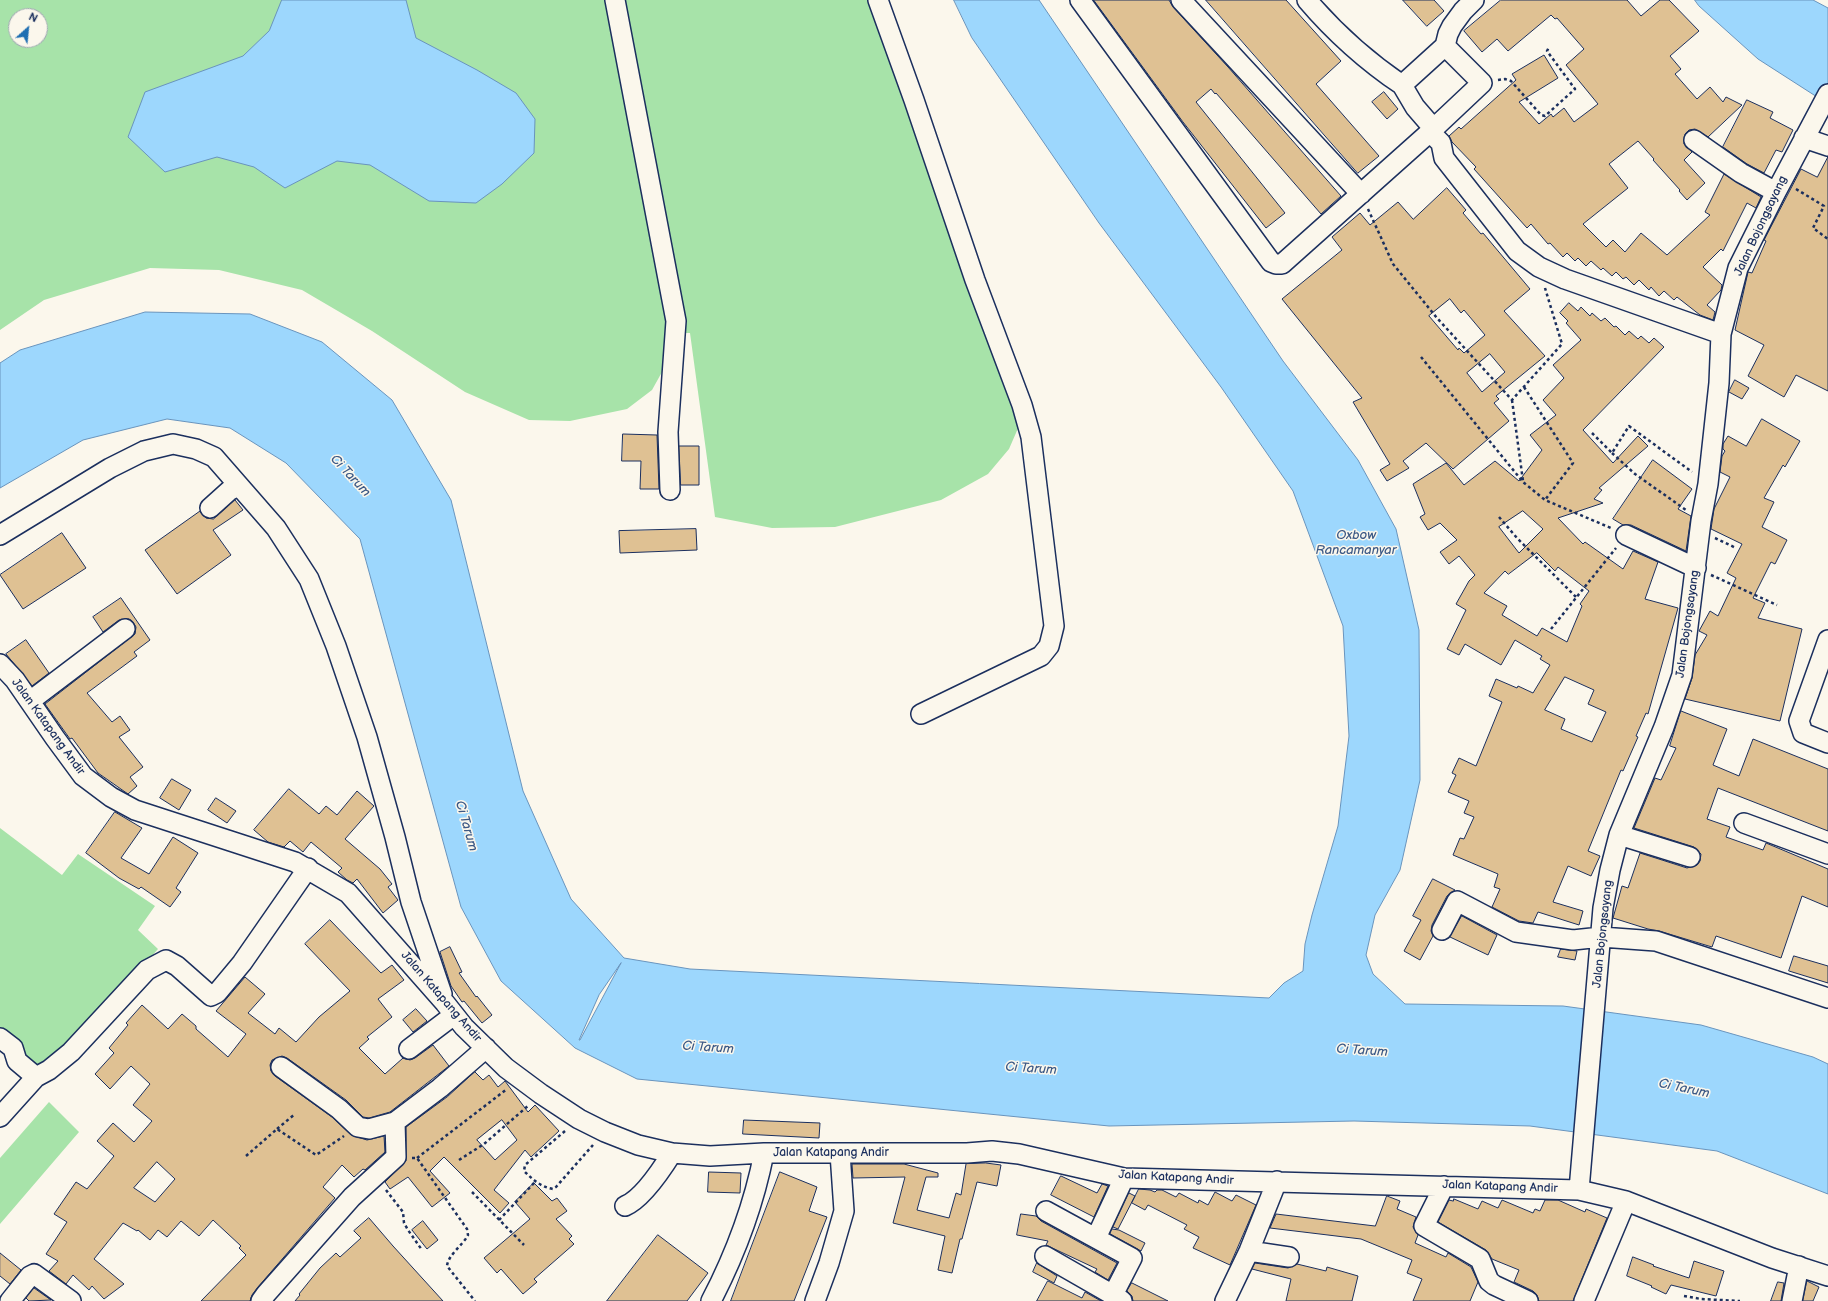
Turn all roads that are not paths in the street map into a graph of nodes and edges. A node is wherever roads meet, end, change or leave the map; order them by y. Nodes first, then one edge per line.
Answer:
1 (615, 0) edge
2 (878, 0) edge
3 (1080, 0) edge
4 (1181, 0) edge
5 (1307, 0) edge
6 (1463, 4) edge
7 (1445, 46) junction
8 (1402, 85) junction
9 (1828, 94) edge
10 (1428, 134) junction
11 (1806, 135) junction
12 (1694, 140) dead end
13 (1828, 146) edge
14 (1778, 187) junction
15 (1361, 194) junction
16 (1721, 334) junction
17 (239, 486) junction
18 (670, 490) dead end
19 (210, 508) dead end
20 (0, 535) edge
21 (1626, 535) road end
22 (1696, 568) junction
23 (125, 629) dead end
24 (1828, 640) edge
25 (0, 664) edge
26 (30, 701) junction
27 (921, 714) dead end
28 (1828, 743) edge
29 (1744, 823) dead end
30 (1619, 835) junction
31 (1828, 854) edge
32 (1690, 858) dead end
33 (308, 868) junction
34 (1442, 930) dead end
35 (1601, 937) junction
36 (1828, 998) edge
37 (449, 1009) junction
38 (0, 1038) edge
39 (486, 1048) junction
40 (409, 1049) dead end
41 (281, 1067) dead end
42 (36, 1076) junction
43 (0, 1117) edge
44 (395, 1122) junction
45 (672, 1153) junction
46 (764, 1153) junction
47 (840, 1153) junction
48 (1124, 1178) junction
49 (1276, 1181) junction
50 (1444, 1186) junction
51 (1579, 1190) junction
52 (1626, 1201) junction
53 (625, 1206) dead end
54 (1046, 1211) dead end
55 (1096, 1238) junction
56 (1249, 1251) junction
57 (1045, 1256) dead end
58 (1289, 1257) dead end
59 (1799, 1266) junction
60 (1828, 1276) edge
61 (1108, 1296) edge
62 (10, 1301) edge
63 (71, 1301) edge
64 (262, 1301) edge
65 (711, 1301) edge
66 (815, 1301) edge
67 (1225, 1301) edge
68 (1528, 1301) edge
69 (1584, 1301) edge
70 (1792, 1301) edge

1 - 18 street
2 - 27 street
3 - 15 street
4 - 15 street
5 - 8 street
6 - 7 street
7 - 8 street
7 - 10 street
8 - 10 street
9 - 11 street, Jalan Bojongsayang
10 - 15 street
10 - 16 street
11 - 13 street
11 - 14 street, Jalan Bojongsayang
12 - 14 street
14 - 16 street, Jalan Bojongsayang
16 - 22 street, Jalan Bojongsayang
17 - 19 street
17 - 20 street
17 - 37 street
21 - 22 street
22 - 30 street, Jalan Bojongsayang
23 - 26 street
24 - 28 street
25 - 26 street, Jalan Katapang Andir
26 - 33 street, Jalan Katapang Andir
29 - 31 street
30 - 32 street
30 - 35 street, Jalan Bojongsayang
33 - 37 street, Jalan Katapang Andir
33 - 42 street
34 - 35 street
35 - 36 street
35 - 51 street, Jalan Bojongsayang
37 - 39 street, Jalan Katapang Andir
37 - 40 street
38 - 42 street
39 - 44 street
39 - 45 street, Jalan Katapang Andir
41 - 44 street
42 - 43 street
44 - 64 street
45 - 46 street, Jalan Katapang Andir
45 - 53 street
46 - 47 street, Jalan Katapang Andir
46 - 65 street
47 - 48 street, Jalan Katapang Andir
47 - 66 street
48 - 49 street, Jalan Katapang Andir
48 - 55 street
49 - 50 street, Jalan Katapang Andir
49 - 56 street
50 - 51 street, Jalan Katapang Andir
50 - 68 street
51 - 52 street, Jalan Katapang Andir
52 - 59 street, Jalan Katapang Andir
52 - 69 street
54 - 55 street
55 - 61 street
56 - 58 street
56 - 67 street
57 - 61 street
59 - 60 street, Jalan Katapang Andir
59 - 70 street
62 - 63 street

